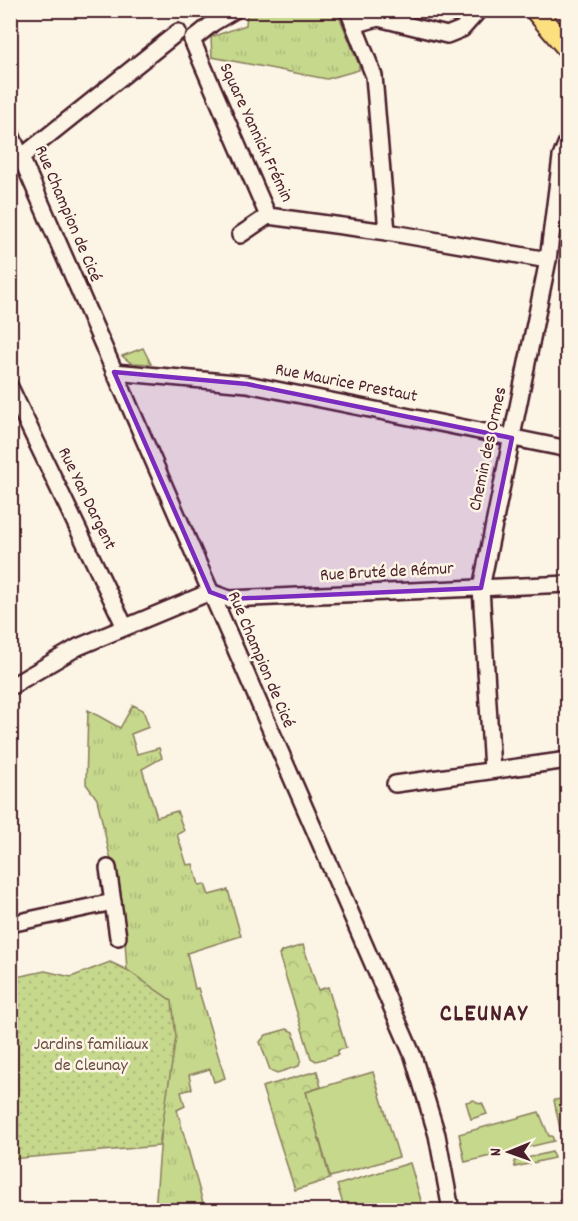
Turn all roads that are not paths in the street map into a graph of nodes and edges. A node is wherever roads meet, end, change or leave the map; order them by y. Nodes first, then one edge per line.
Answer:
1 (235, 10) edge
2 (348, 10) edge
3 (479, 10) edge
4 (535, 10) edge
5 (354, 25) junction
6 (178, 32) dead end
7 (567, 49) edge
8 (10, 132) edge
9 (567, 139) edge
10 (16, 161) edge
11 (268, 216) junction
12 (387, 232) junction
13 (240, 235) dead end
14 (548, 260) junction
15 (114, 372) junction
16 (10, 387) edge
17 (512, 438) junction
18 (567, 449) edge
19 (567, 584) edge
20 (481, 588) junction
21 (210, 592) junction
22 (125, 627) junction
23 (10, 687) edge
24 (567, 760) edge
25 (492, 770) junction
26 (395, 784) dead end
27 (108, 867) dead end
28 (113, 902) junction
29 (10, 924) edge
30 (118, 937) dead end
31 (451, 1210) edge

1 - 11 street, Square Yannick Frémin
2 - 5 street
3 - 5 street
4 - 7 main road
5 - 12 street
6 - 10 street
8 - 10 street, Rue Champion de Cicé
9 - 14 street, Chemin des Ormes
10 - 15 street, Rue Champion de Cicé
11 - 12 street, Square Yannick Frémin
11 - 13 street
12 - 14 street, Square Yannick Frémin
14 - 17 street, Chemin des Ormes
15 - 17 street, Rue Maurice Prestaut
15 - 21 street, Rue Champion de Cicé
16 - 22 street, Rue Yan Dargent
17 - 18 street, Rue Maurice Prestaut
17 - 20 street, Chemin des Ormes
19 - 20 street, Rue Bruté de Rémur
20 - 21 street, Rue Bruté de Rémur
20 - 25 street, Chemin des Ormes
21 - 22 street
21 - 31 street, Rue Champion de Cicé
22 - 23 street
24 - 25 street
25 - 26 street
27 - 28 street
28 - 29 street
28 - 30 street

